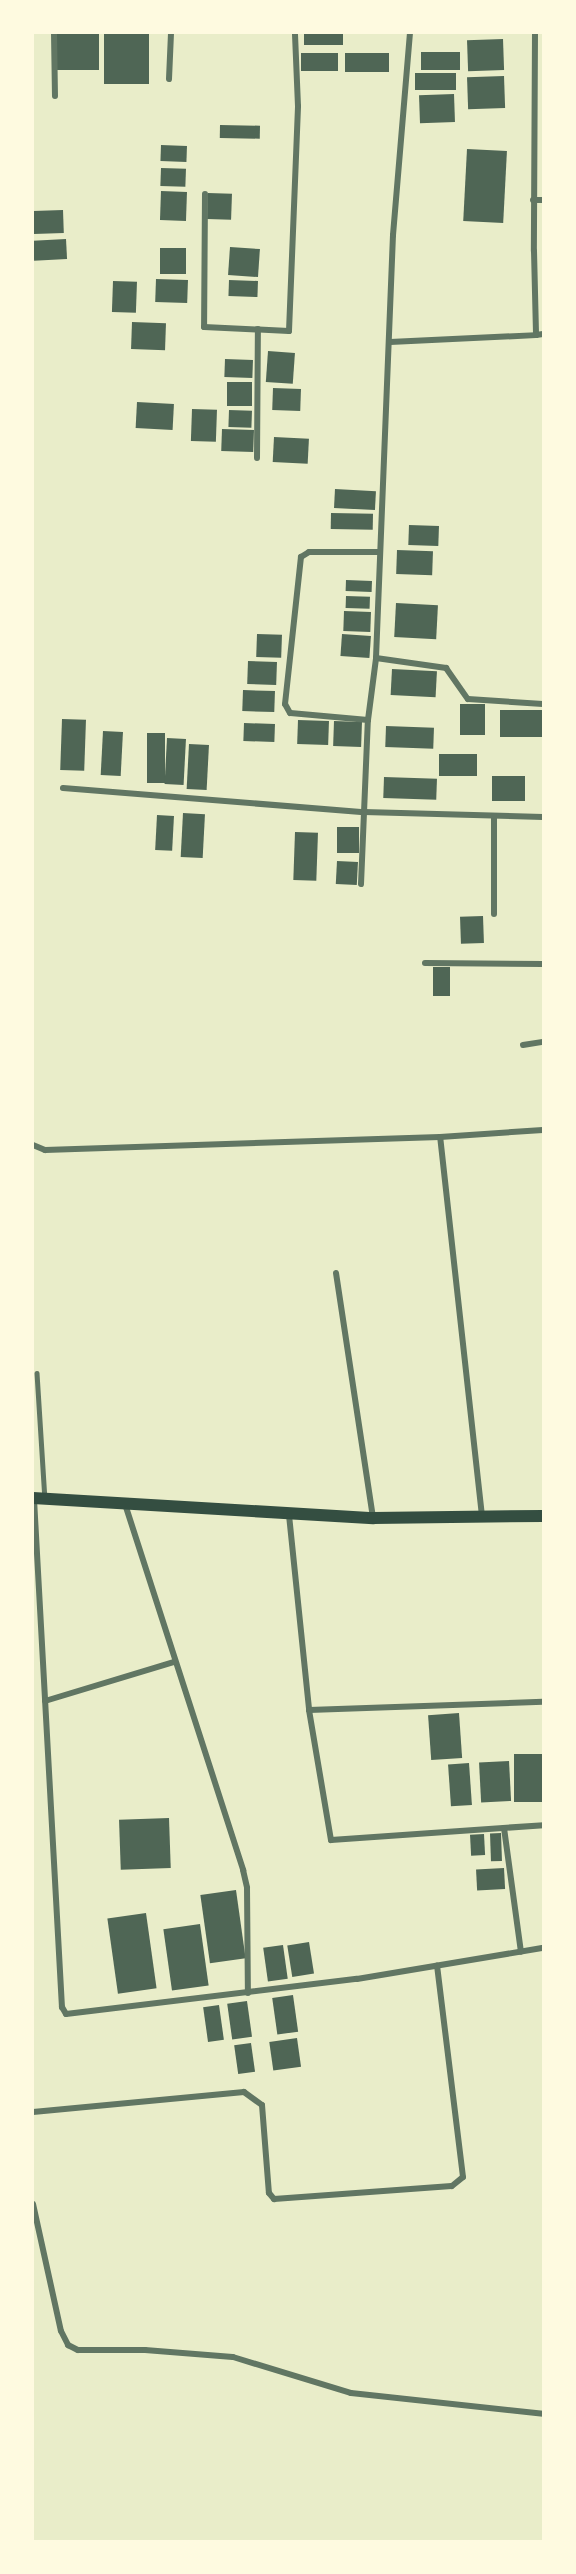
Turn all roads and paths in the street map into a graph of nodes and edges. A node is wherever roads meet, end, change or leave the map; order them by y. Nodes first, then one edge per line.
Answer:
1 (54, 33) edge
2 (171, 33) edge
3 (295, 33) edge
4 (410, 33) edge
5 (535, 33) edge
6 (169, 79) dead end
7 (55, 96) dead end
8 (205, 194) dead end
9 (533, 200) junction
10 (543, 200) edge
11 (258, 330) junction
12 (540, 334) edge
13 (390, 342) junction
14 (257, 458) dead end
15 (378, 552) junction
16 (376, 658) junction
17 (543, 704) edge
18 (368, 720) junction
19 (63, 788) dead end
20 (364, 812) junction
21 (494, 816) junction
22 (543, 817) edge
23 (361, 884) dead end
24 (494, 914) dead end
25 (425, 963) dead end
26 (543, 964) edge
27 (543, 1042) edge
28 (523, 1045) dead end
29 (543, 1130) edge
30 (440, 1137) junction
31 (33, 1144) edge
32 (336, 1273) dead end
33 (37, 1372) dead end
34 (37, 1498) edge
35 (125, 1504) junction
36 (289, 1515) junction
37 (543, 1516) edge
38 (482, 1517) junction
39 (374, 1518) junction
40 (174, 1662) junction
41 (45, 1701) junction
42 (543, 1702) edge
43 (309, 1710) junction
44 (543, 1825) edge
45 (504, 1828) junction
46 (543, 1948) edge
47 (522, 1952) junction
48 (437, 1966) junction
49 (248, 1993) junction
50 (33, 2112) edge
51 (33, 2204) edge
52 (543, 2414) edge

1 - 7 street
2 - 6 street
3 - 11 street
4 - 13 street
5 - 9 street
8 - 11 street
9 - 10 street
9 - 12 street
11 - 14 street
12 - 13 street
13 - 15 street
15 - 16 street
15 - 18 street
16 - 17 street
16 - 18 street
18 - 20 street
19 - 20 street
20 - 21 street
20 - 23 street
21 - 22 street
21 - 24 street
25 - 26 street
27 - 28 street
29 - 30 street
30 - 31 street
30 - 38 street
32 - 39 street
33 - 34 lane
34 - 35 main road
34 - 41 street
35 - 36 main road
35 - 40 street
36 - 39 main road
36 - 43 street
37 - 38 main road
38 - 39 main road
40 - 41 street
40 - 49 street
41 - 49 street
42 - 43 street
43 - 45 street
44 - 45 street
45 - 47 street
46 - 47 street
47 - 48 street
48 - 49 street
48 - 50 street
51 - 52 street

